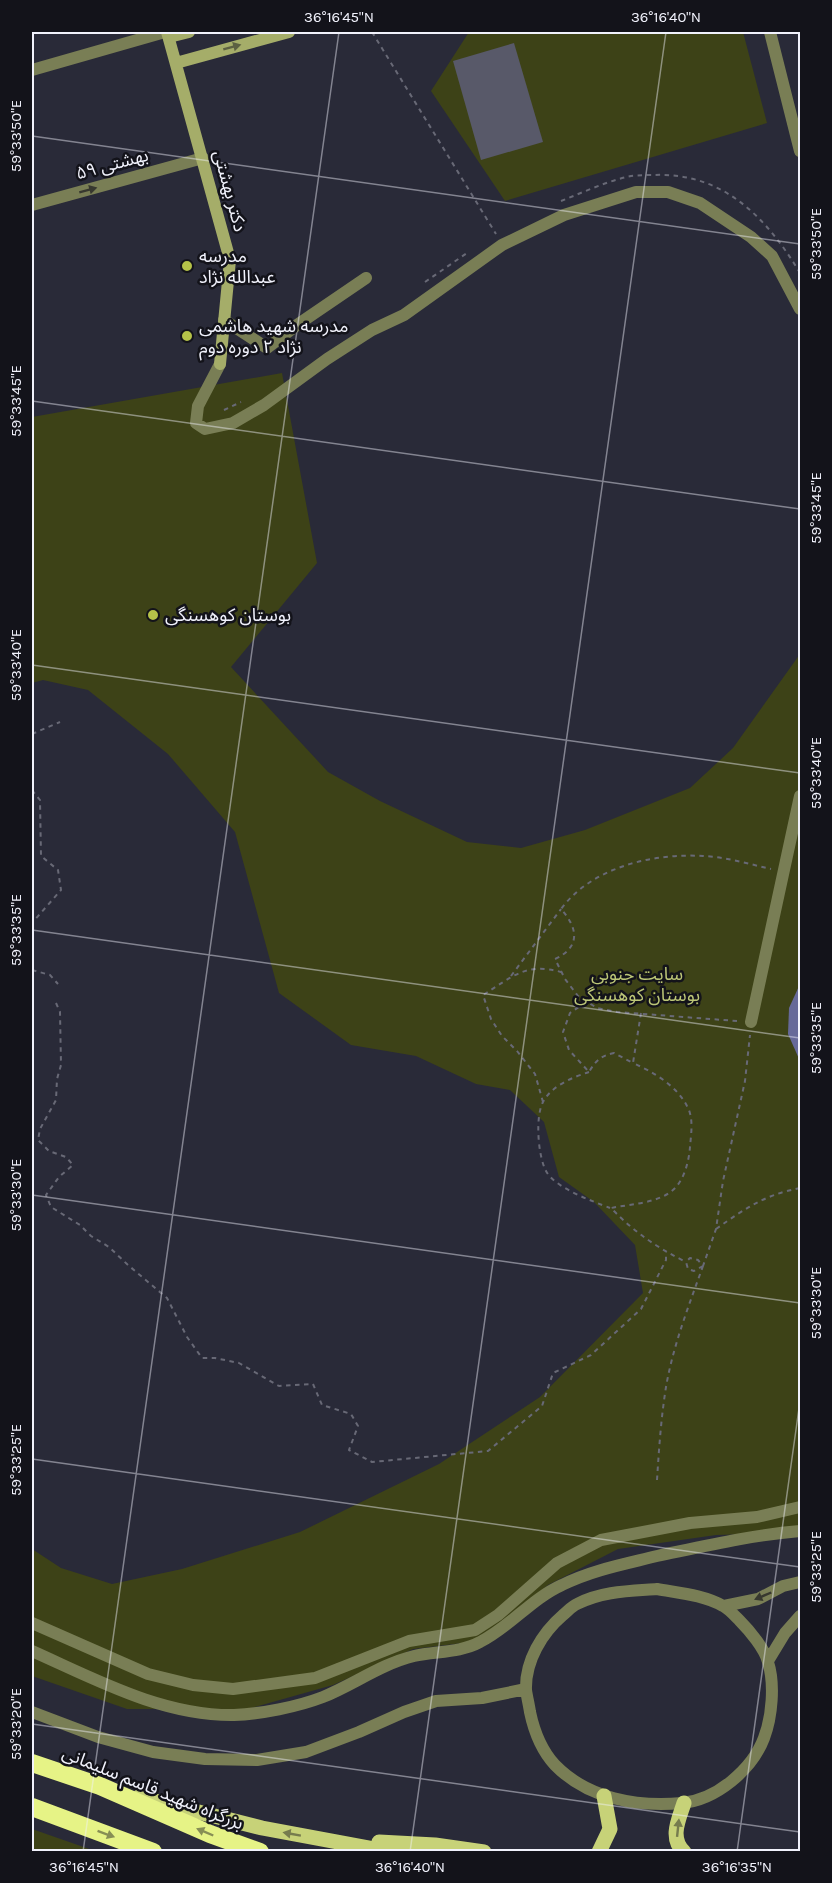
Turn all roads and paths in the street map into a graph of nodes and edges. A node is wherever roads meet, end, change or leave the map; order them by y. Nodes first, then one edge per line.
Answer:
1 (189, 32) edge
2 (289, 32) edge
3 (372, 32) edge
4 (770, 32) edge
5 (167, 33) edge
6 (176, 63) junction
7 (32, 70) edge
8 (797, 126) edge
9 (801, 151) edge
10 (203, 158) junction
11 (562, 201) dead end
12 (32, 205) edge
13 (503, 234) dead end
14 (469, 251) dead end
15 (801, 273) edge
16 (366, 278) dead end
17 (424, 283) dead end
18 (801, 309) edge
19 (224, 321) junction
20 (242, 401) dead end
21 (222, 411) dead end
22 (60, 722) dead end
23 (32, 734) edge
24 (32, 790) edge
25 (801, 796) edge
26 (784, 871) junction
27 (561, 909) junction
28 (32, 923) edge
29 (32, 970) edge
30 (562, 972) junction
31 (510, 978) junction
32 (58, 984) dead end
33 (586, 1002) junction
34 (56, 1003) dead end
35 (641, 1013) junction
36 (751, 1022) junction
37 (633, 1064) junction
38 (589, 1072) junction
39 (543, 1102) junction
40 (801, 1188) edge
41 (611, 1208) junction
42 (716, 1229) junction
43 (666, 1252) junction
44 (686, 1262) junction
45 (703, 1266) junction
46 (657, 1480) dead end
47 (801, 1508) edge
48 (801, 1532) edge
49 (801, 1582) edge
50 (724, 1606) junction
51 (801, 1616) edge
52 (32, 1623) edge
53 (32, 1651) edge
54 (768, 1661) junction
55 (526, 1689) junction
56 (32, 1712) edge
57 (32, 1763) edge
58 (100, 1786) junction
59 (604, 1796) junction
60 (684, 1803) junction
61 (32, 1807) edge
62 (324, 1840) junction
63 (153, 1851) edge
64 (260, 1851) edge
65 (391, 1851) edge
66 (484, 1851) edge
67 (599, 1851) edge
68 (684, 1851) edge

1 - 5 street
6 -> 2 street
3 - 13 path
4 - 8 street
5 - 6 street, دکتر بهشتی
5 - 7 street
6 - 10 street, دکتر بهشتی
8 - 9 street
12 -> 10 street, بهشتی ۵۹
10 - 19 street, دکتر بهشتی
11 - 15 path
14 - 17 path
16 - 19 street
18 - 19 street, دکتر بهشتی
20 - 21 path
22 - 23 path
24 - 28 path
25 - 26 street
26 - 27 path
26 - 36 street
27 - 30 path
27 - 31 path
29 - 32 path
30 - 31 path
30 - 33 path
31 - 39 path
33 - 35 path
33 - 38 path
34 - 43 path
35 - 36 path
35 - 37 path
36 - 42 path
37 - 38 path
37 - 41 path
38 - 39 path
39 - 41 path
40 - 42 path
41 - 43 path
42 - 45 path
43 - 44 path
44 - 45 path
44 - 45 path
45 - 46 path
47 - 52 street
48 - 53 street
49 -> 50 street
50 - 54 street
50 - 55 street
51 - 54 street
54 - 60 street
55 - 56 street
55 - 59 street
57 - 58 highway, بزرگراه شهید قاسم سلیمانی
62 -> 58 main road
64 -> 58 highway, بزرگراه شهید قاسم سلیمانی
59 - 60 street
59 - 67 main road
68 -> 60 main road
61 -> 63 highway
62 - 65 main road
62 - 66 main road

